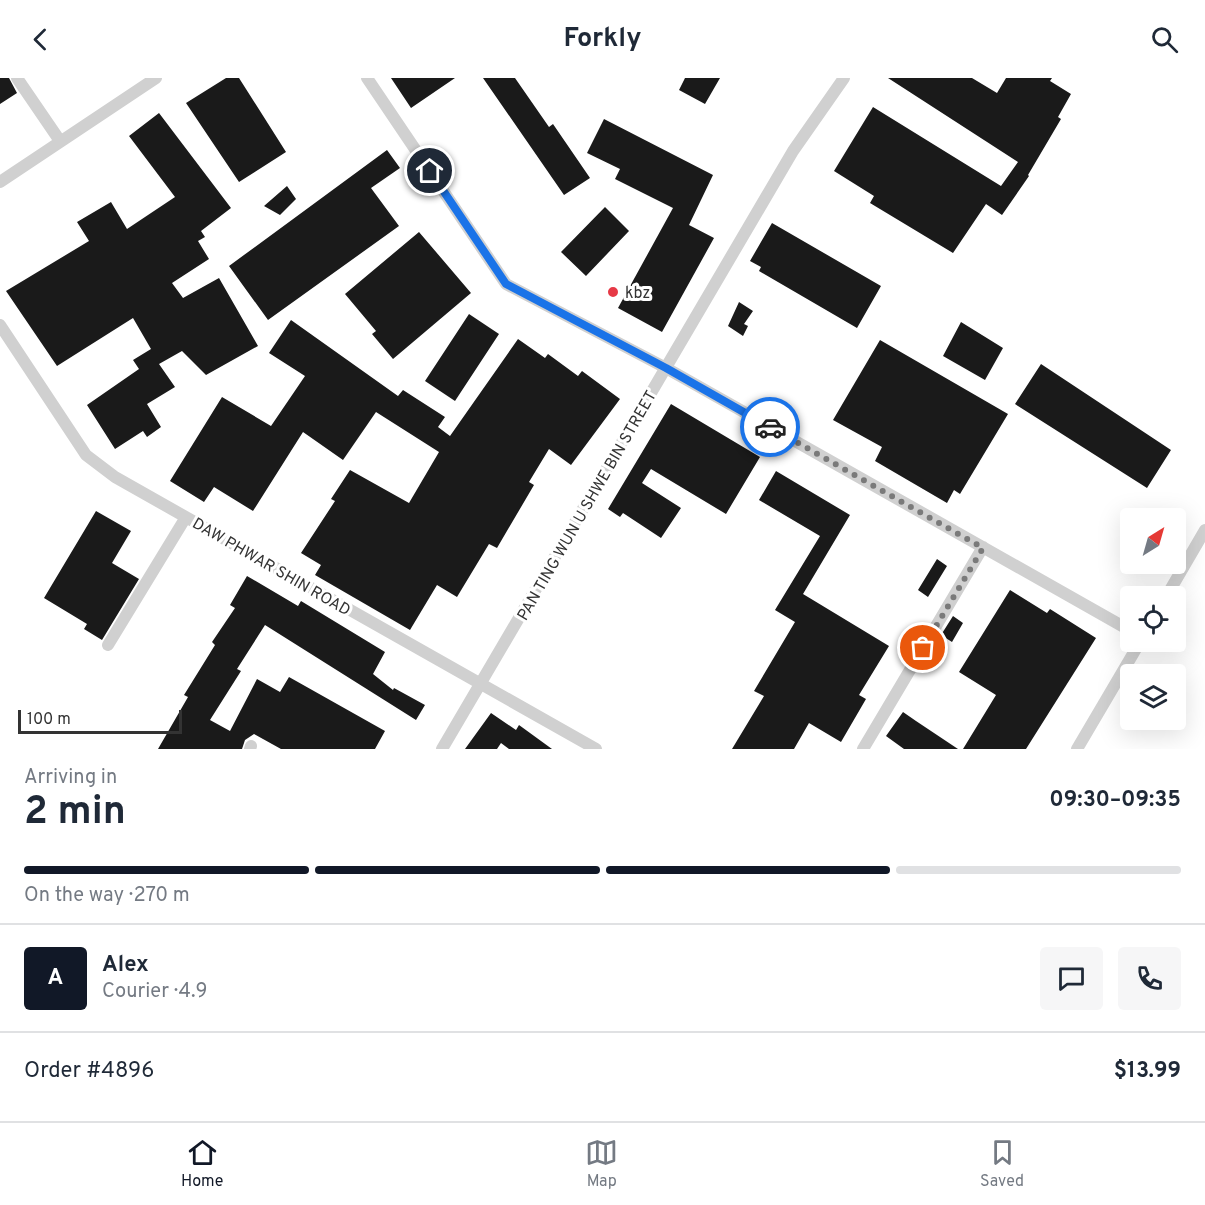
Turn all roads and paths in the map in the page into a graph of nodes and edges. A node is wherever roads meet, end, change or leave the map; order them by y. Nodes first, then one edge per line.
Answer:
1 (17, 78) edge
2 (156, 78) edge
3 (367, 78) edge
4 (844, 78) edge
5 (60, 141) junction
6 (0, 182) edge
7 (0, 325) edge
8 (666, 368) junction
9 (186, 517) junction
10 (1205, 530) edge
11 (983, 548) junction
12 (1172, 586) edge
13 (1120, 625) edge
14 (108, 645) dead end
15 (1134, 652) edge
16 (481, 683) junction
17 (442, 749) edge
18 (596, 749) edge
19 (863, 749) edge
20 (1077, 749) edge

1 - 5 street
2 - 5 street
3 - 8 street
4 - 8 street, PAN TING WUN U SHWE BIN STREET
5 - 6 street
7 - 9 street, DAW PHWAR SHIN ROAD
8 - 11 street
8 - 16 street, PAN TING WUN U SHWE BIN STREET
9 - 14 street
9 - 16 street, DAW PHWAR SHIN ROAD
10 - 12 street
11 - 13 street
11 - 19 street
15 - 20 street
16 - 17 street, PAN TING WUN U SHWE BIN STREET
16 - 18 street, DAW PHWAR SHIN ROAD

